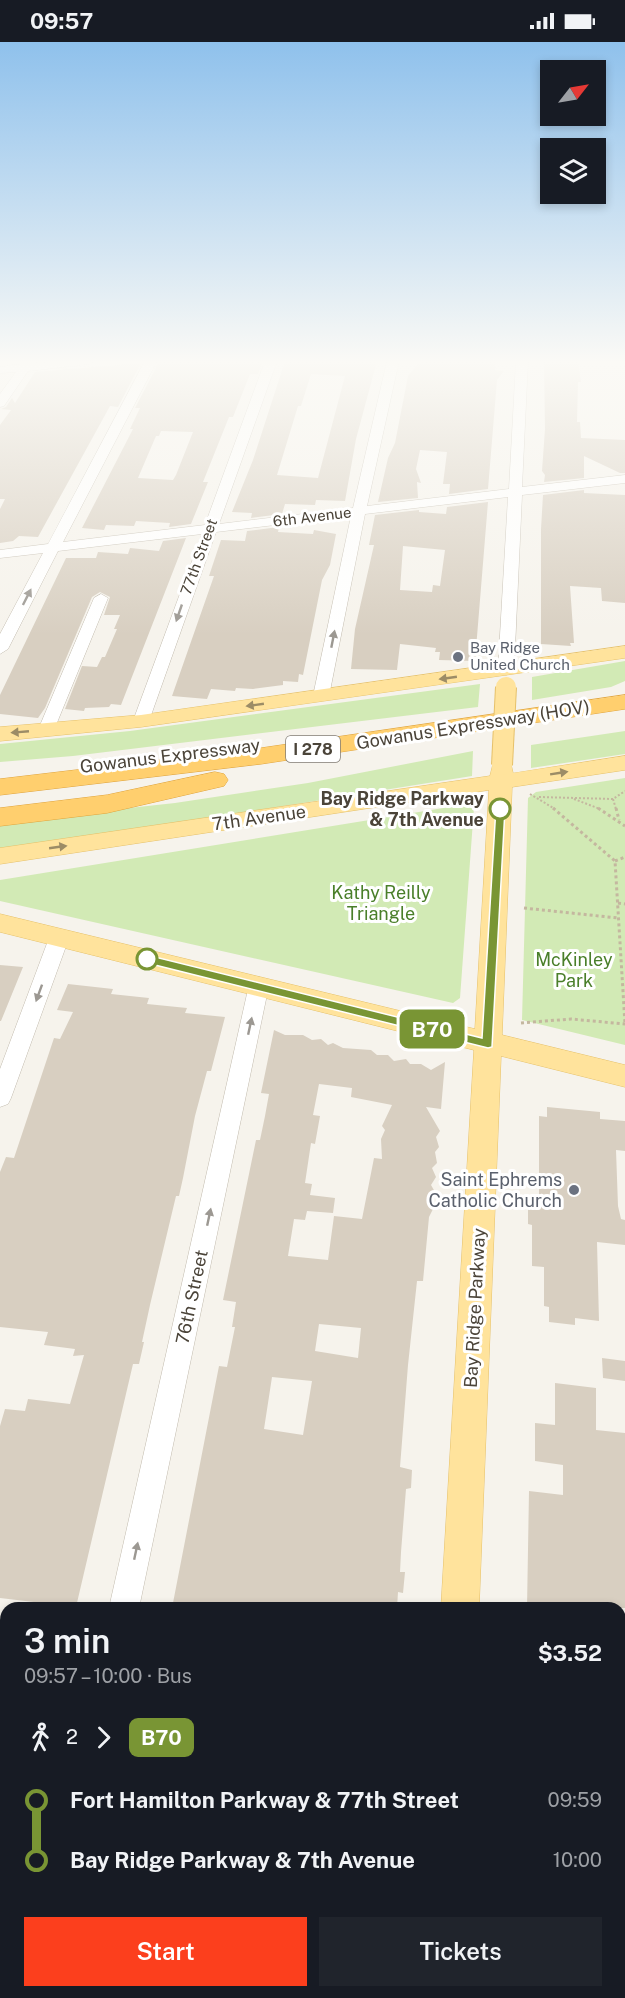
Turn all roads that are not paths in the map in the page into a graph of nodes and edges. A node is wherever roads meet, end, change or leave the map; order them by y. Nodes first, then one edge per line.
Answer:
1 (103, 452) edge
2 (237, 452) edge
3 (372, 452) edge
4 (517, 452) edge
5 (625, 479) edge
6 (515, 492) junction
7 (359, 511) junction
8 (208, 530) junction
9 (52, 548) junction
10 (0, 554) edge
11 (101, 598) dead end
12 (0, 649) edge
13 (625, 652) edge
14 (506, 678) junction
15 (625, 691) edge
16 (321, 696) junction
17 (625, 702) edge
18 (625, 718) edge
19 (141, 721) junction
20 (46, 730) junction
21 (0, 734) edge
22 (625, 762) edge
23 (92, 766) junction
24 (0, 767) edge
25 (242, 773) junction
26 (501, 773) junction
27 (0, 775) edge
28 (0, 787) edge
29 (0, 802) edge
30 (0, 817) edge
31 (0, 856) edge
32 (0, 923) edge
33 (59, 939) junction
34 (259, 985) junction
35 (488, 1044) junction
36 (625, 1076) edge
37 (0, 1098) edge
38 (125, 1602) edge
39 (460, 1602) edge

1 - 9 street
2 - 8 street, 77th Street
3 - 7 street
4 - 6 street, Bay Ridge Parkway
5 - 6 street, 6th Avenue
6 - 7 street, 6th Avenue
6 - 14 street, Bay Ridge Parkway
7 - 8 street, 6th Avenue
16 -> 7 street
8 - 9 street, 6th Avenue
8 -> 19 street, 77th Street
9 - 10 street, 6th Avenue
12 -> 9 street
11 - 20 street
13 - 14 main road
14 -> 16 main road
14 - 26 main road, Bay Ridge Parkway, bridge
15 - 23 highway, Gowanus Expressway / I 278
16 -> 19 main road
17 - 28 highway, Gowanus Expressway (HOV) / I 278
18 - 25 highway, Gowanus Expressway / I 278
19 - 20 main road
20 -> 21 main road
26 -> 22 main road, 7th Avenue
23 - 24 highway
23 - 27 highway, Gowanus Expressway / I 278
25 - 29 highway, Gowanus Expressway / I 278
25 - 30 highway
31 -> 26 main road, 7th Avenue
26 - 35 main road, Bay Ridge Parkway
32 - 33 main road
33 - 34 main road
33 -> 37 street
34 - 35 main road
38 -> 34 street, 76th Street
35 - 36 main road
35 - 39 main road, Bay Ridge Parkway

